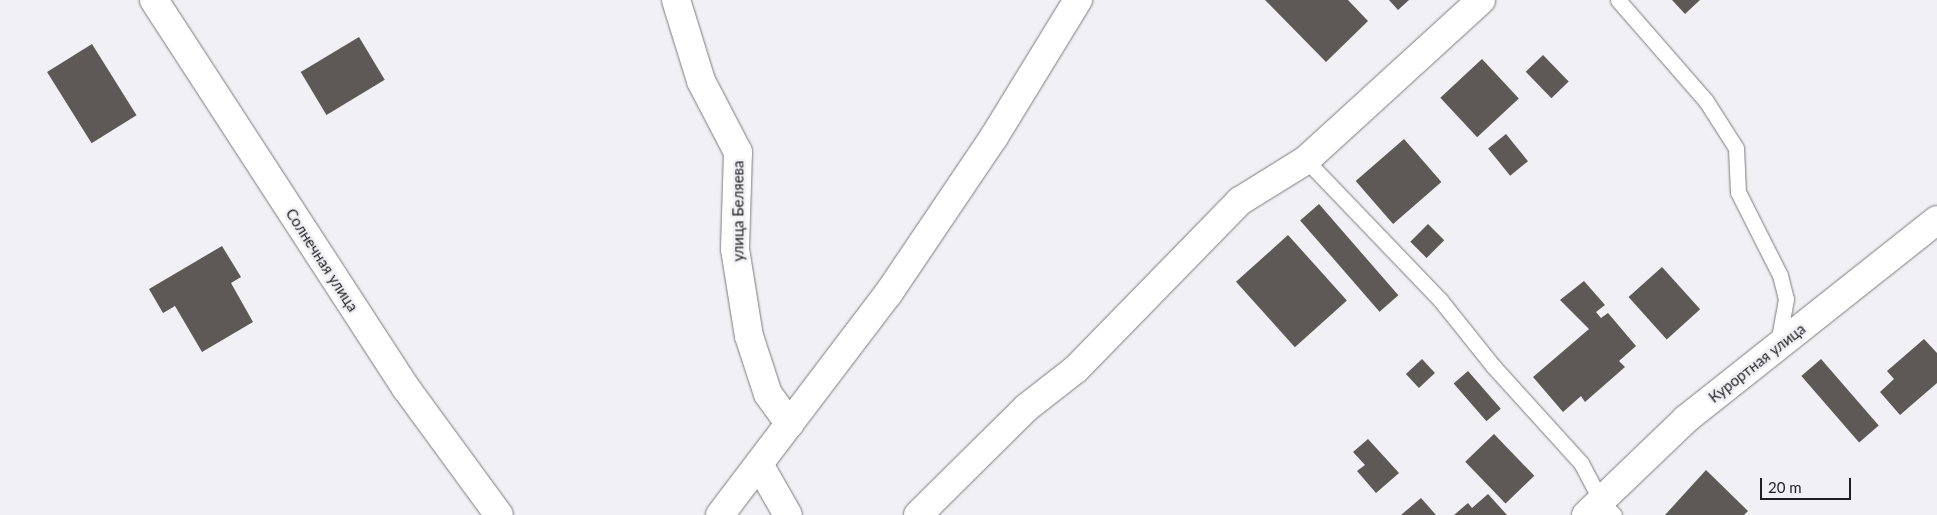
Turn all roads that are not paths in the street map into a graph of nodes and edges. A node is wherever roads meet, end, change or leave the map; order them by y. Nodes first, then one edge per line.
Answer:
1 (154, 0) edge
2 (676, 0) edge
3 (1078, 0) edge
4 (1481, 0) edge
5 (1618, 0) edge
6 (1306, 160) junction
7 (1937, 220) edge
8 (1777, 347) junction
9 (790, 424) junction
10 (760, 466) junction
11 (1600, 510) edge
12 (499, 515) edge
13 (720, 515) edge
14 (788, 515) edge
15 (918, 515) edge

1 - 12 street, Солнечная улица
2 - 9 street, улица Беляева
3 - 9 street
4 - 6 street
5 - 8 lane
6 - 11 lane
6 - 15 street
7 - 8 street, Курортная улица
8 - 11 street, Курортная улица
9 - 10 street
10 - 13 street
10 - 14 street

